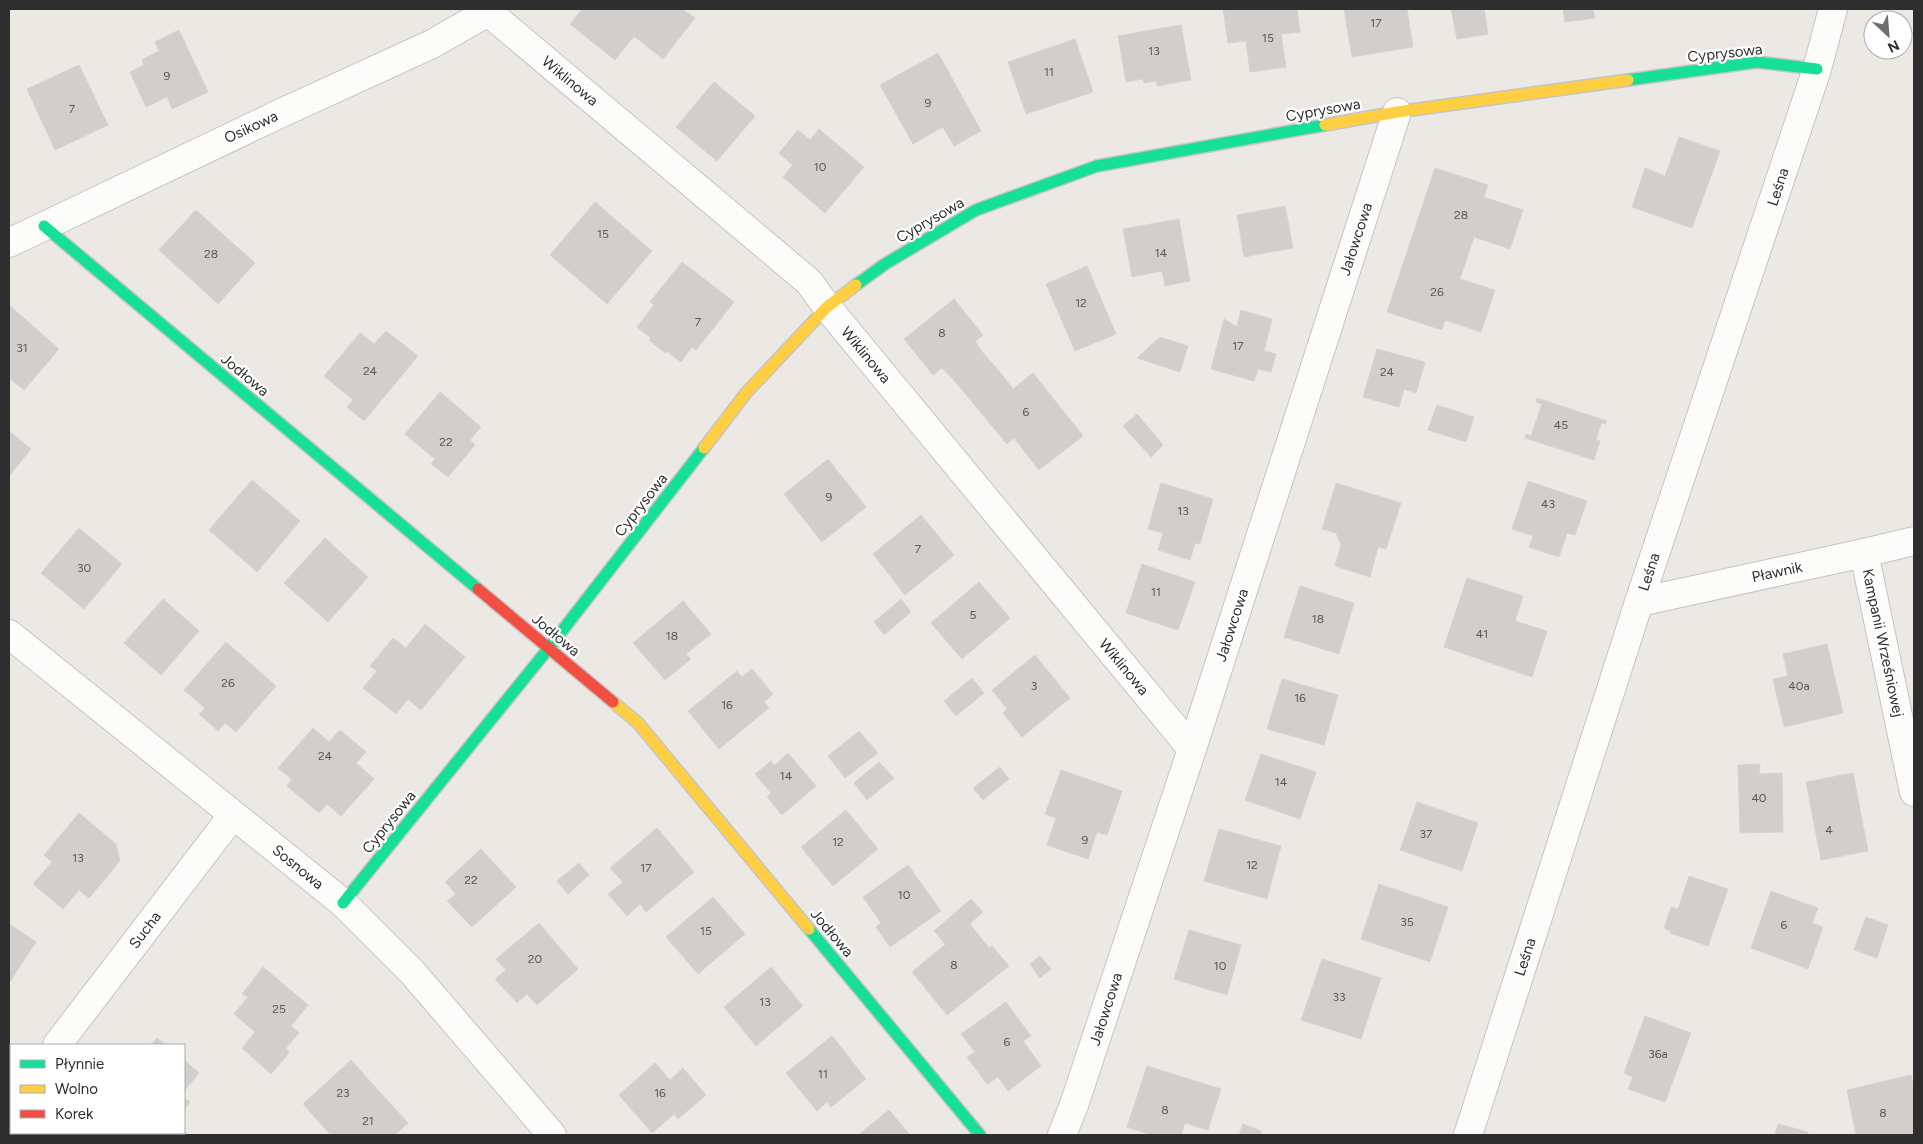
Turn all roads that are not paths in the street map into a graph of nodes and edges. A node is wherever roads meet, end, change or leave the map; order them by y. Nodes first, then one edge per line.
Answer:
1 (1833, 9) edge
2 (490, 10) edge
3 (1817, 69) junction
4 (1397, 112) junction
5 (44, 226) junction
6 (9, 243) edge
7 (827, 307) junction
8 (1914, 540) edge
9 (1864, 553) junction
10 (1639, 602) junction
11 (9, 634) edge
12 (548, 649) junction
13 (1192, 749) junction
14 (1914, 792) edge
15 (233, 815) junction
16 (343, 903) junction
17 (58, 1044) edge
18 (552, 1135) edge
19 (980, 1135) edge
20 (1062, 1135) edge
21 (1468, 1135) edge

1 - 3 street, Leśna
2 - 5 street, Osikowa
2 - 7 street, Wiklinowa
3 - 4 street, Cyprysowa
3 - 10 street, Leśna
4 - 7 street, Cyprysowa
4 - 13 street, Jałowcowa
5 - 6 street, Osikowa
5 - 12 street, Jodłowa
7 - 12 street, Cyprysowa
7 - 13 street, Wiklinowa
8 - 9 street, Pławnik
9 - 10 street, Pławnik
9 - 14 street, Kampanii Wrześniowej
10 - 21 street, Leśna
11 - 15 street, Sosnowa
12 - 16 street, Cyprysowa
12 - 19 street, Jodłowa
13 - 20 street, Jałowcowa
15 - 16 street, Sosnowa
15 - 17 street, Sucha
16 - 18 street, Sosnowa

